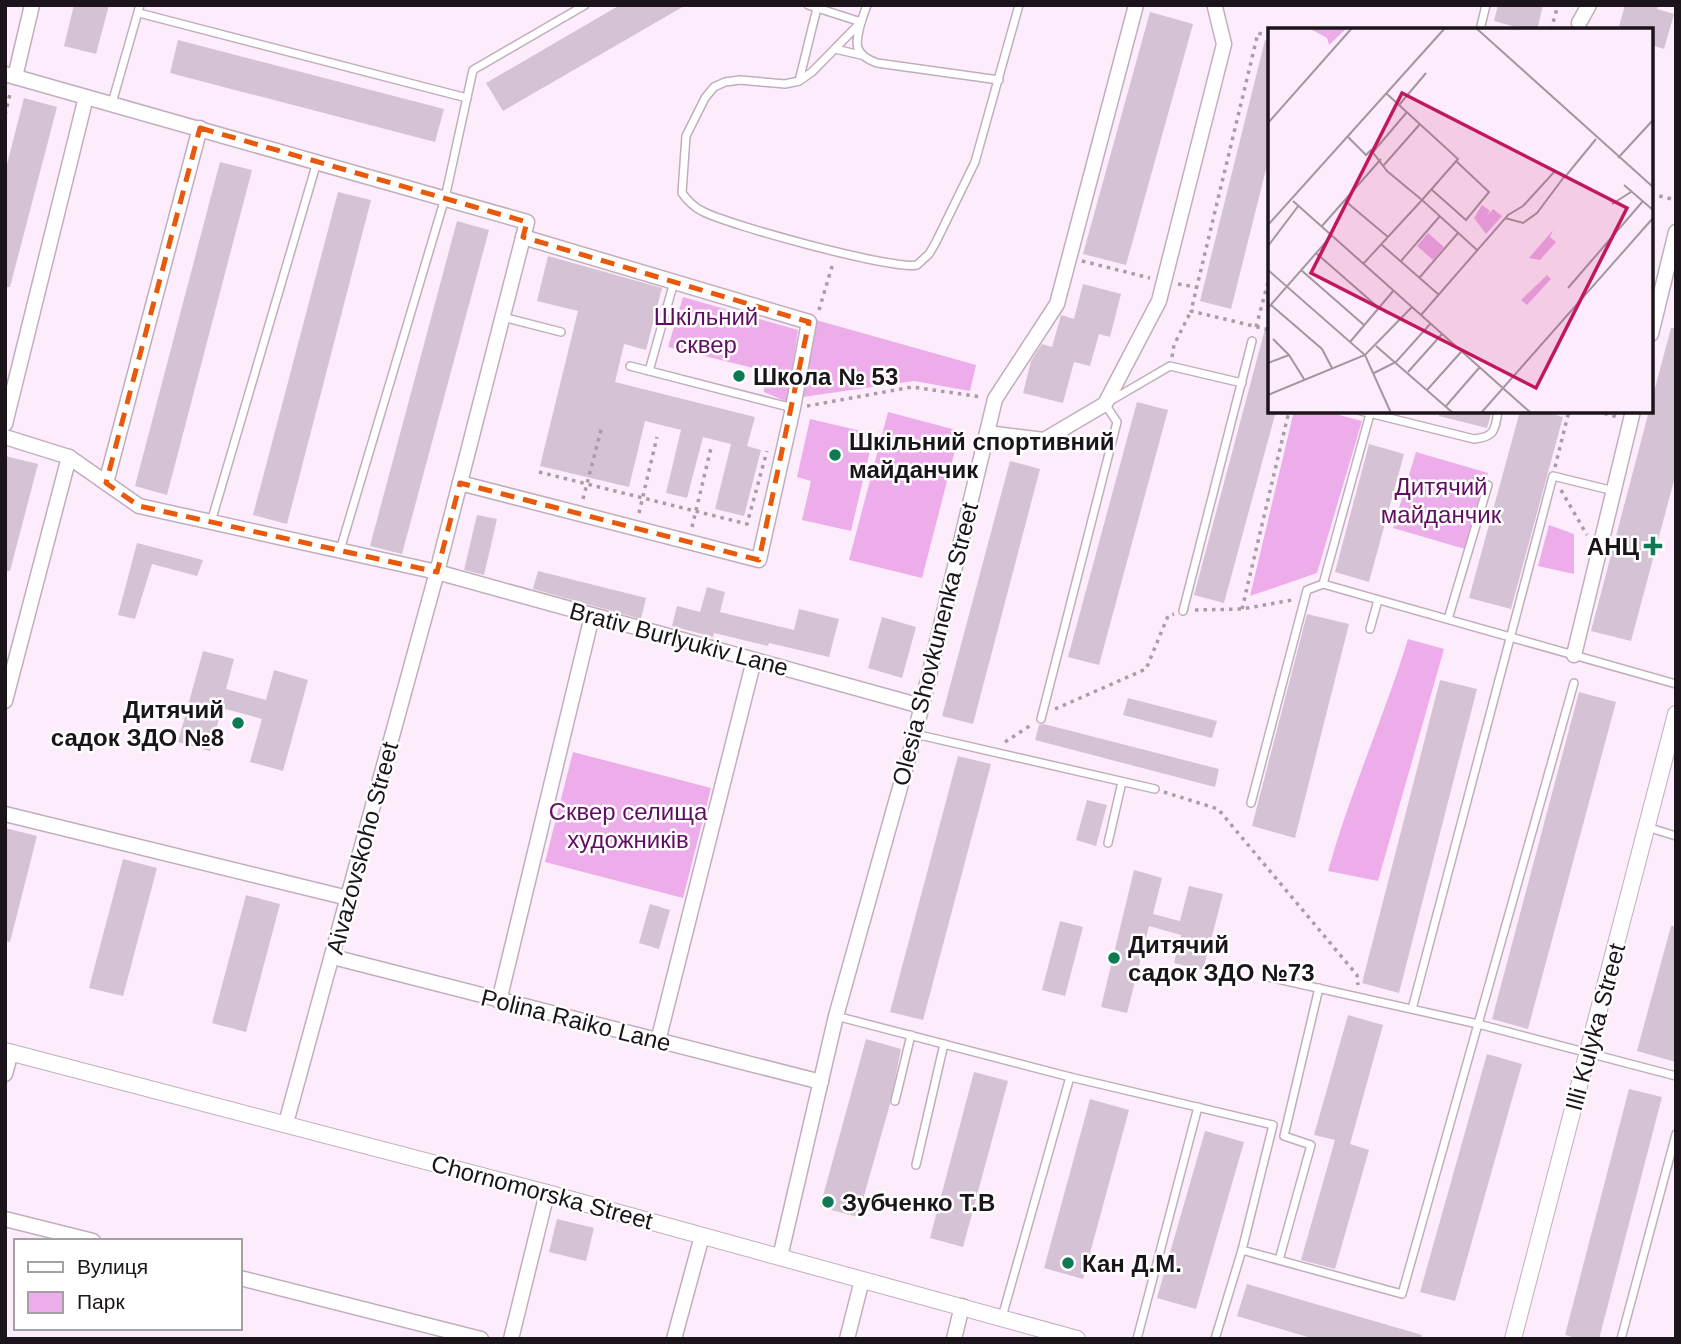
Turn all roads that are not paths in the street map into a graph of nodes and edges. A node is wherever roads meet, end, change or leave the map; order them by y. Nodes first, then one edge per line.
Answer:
1 (32, 5) edge
2 (585, 5) edge
3 (808, 5) edge
4 (867, 5) edge
5 (1019, 5) edge
6 (1136, 5) edge
7 (1486, 5) edge
8 (1589, 5) edge
9 (1210, 6) edge
10 (817, 8) junction
11 (139, 9) edge
12 (861, 22) junction
13 (1579, 23) dead end
14 (1480, 28) edge
15 (835, 49) junction
16 (862, 55) junction
17 (10, 75) edge
18 (999, 80) junction
19 (799, 81) junction
20 (86, 97) junction
21 (467, 98) junction
22 (112, 103) junction
23 (200, 128) junction
24 (318, 162) junction
25 (445, 198) junction
26 (1676, 232) edge
27 (523, 237) junction
28 (674, 282) junction
29 (1670, 285) edge
30 (503, 317) junction
31 (1653, 329) edge
32 (561, 332) dead end
33 (1252, 341) dead end
34 (630, 366) dead end
35 (649, 371) junction
36 (1242, 383) junction
37 (1105, 404) junction
38 (793, 408) junction
39 (1366, 413) edge
40 (1370, 413) edge
41 (1498, 413) edge
42 (1632, 416) edge
43 (5, 424) edge
44 (987, 433) junction
45 (5, 437) edge
46 (69, 457) junction
47 (106, 483) junction
48 (460, 483) junction
49 (1488, 485) dead end
50 (1614, 491) junction
51 (211, 522) junction
52 (340, 550) junction
53 (436, 572) junction
54 (1323, 584) junction
55 (1378, 600) junction
56 (1183, 611) road end
57 (592, 617) junction
58 (1448, 619) junction
59 (1370, 629) dead end
60 (1511, 637) junction
61 (1281, 640) dead end
62 (1292, 644) junction
63 (1574, 655) junction
64 (754, 660) junction
65 (1574, 683) dead end
66 (1676, 684) edge
67 (5, 701) edge
68 (921, 706) junction
69 (1676, 714) edge
70 (1041, 719) road end
71 (915, 734) junction
72 (1122, 782) junction
73 (1154, 789) road end
74 (1251, 803) dead end
75 (5, 814) edge
76 (1647, 827) junction
77 (1676, 836) edge
78 (1108, 843) dead end
79 (348, 898) junction
80 (333, 957) junction
81 (1268, 977) dead end
82 (1318, 988) junction
83 (499, 1001) junction
84 (1412, 1009) junction
85 (836, 1016) junction
86 (1478, 1024) junction
87 (911, 1035) junction
88 (658, 1041) junction
89 (944, 1044) junction
90 (8, 1051) edge
91 (1588, 1054) junction
92 (5, 1074) edge
93 (1676, 1076) edge
94 (1070, 1077) junction
95 (821, 1082) junction
96 (895, 1101) dead end
97 (1198, 1107) junction
98 (286, 1123) junction
99 (1676, 1134) edge
100 (916, 1165) dead end
101 (547, 1193) junction
102 (5, 1219) edge
103 (702, 1236) junction
104 (85, 1239) edge
105 (1242, 1250) junction
106 (780, 1257) junction
107 (1279, 1260) junction
108 (242, 1279) edge
109 (862, 1280) junction
110 (962, 1306) junction
111 (1002, 1317) junction
112 (481, 1339) edge
113 (511, 1339) edge
114 (674, 1339) edge
115 (848, 1339) edge
116 (954, 1339) edge
117 (1077, 1339) edge
118 (1137, 1339) edge
119 (1215, 1339) edge
120 (1513, 1339) edge
121 (1621, 1339) edge

1 - 17 street
2 - 21 lane
3 - 10 lane
4 - 12 lane
5 - 18 lane
6 - 44 street, Olesia Shovkunenka Street
7 - 14 lane
8 - 13 street
9 - 37 street
10 - 12 lane
10 - 19 lane
11 - 21 lane
11 - 22 lane
12 - 15 lane
12 - 16 lane
15 - 16 lane
15 - 19 lane
16 - 18 lane
17 - 20 street
18 - 19 lane
20 - 22 street
20 - 43 street
21 - 25 lane
22 - 23 street
23 - 24 street
23 - 47 street
24 - 25 street
24 - 51 lane
25 - 27 street, Aivazovskoho Street
25 - 52 lane
26 - 29 street
27 - 28 street
27 - 30 street, Aivazovskoho Street
28 - 35 lane
28 - 38 street
29 - 31 street
30 - 32 lane
30 - 48 street, Aivazovskoho Street
33 - 36 lane
34 - 35 lane
35 - 38 lane
36 - 37 lane
36 - 56 lane
37 - 44 street
37 - 70 lane
38 - 48 street
39 - 54 lane
40 - 41 lane
42 - 50 street
44 - 68 street, Olesia Shovkunenka Street
45 - 46 street
46 - 47 street
46 - 67 street
47 - 51 street
48 - 53 street, Aivazovskoho Street
49 - 58 lane
50 - 60 lane
50 - 63 street
51 - 52 street
52 - 53 street
53 - 57 street, Brativ Burlyukiv Lane
53 - 79 street, Aivazovskoho Street
54 - 55 lane
54 - 62 lane
55 - 58 lane
55 - 59 lane
57 - 64 street, Brativ Burlyukiv Lane
57 - 83 street
58 - 60 lane
60 - 63 lane
60 - 84 lane
61 - 62 lane
62 - 74 lane
63 - 66 lane
64 - 68 street, Brativ Burlyukiv Lane
64 - 88 street
65 - 86 lane
68 - 71 street, Olesia Shovkunenka Street
69 - 76 street, Illi Kulyka Street
71 - 72 lane
71 - 85 street, Olesia Shovkunenka Street
72 - 73 lane
72 - 78 lane
75 - 79 street
76 - 77 lane
76 - 91 street, Illi Kulyka Street
79 - 80 street, Aivazovskoho Street
80 - 83 street, Polina Raiko Lane
80 - 98 street, Aivazovskoho Street
81 - 82 lane
82 - 84 lane
82 - 107 lane
83 - 88 street, Polina Raiko Lane
84 - 86 lane
85 - 87 lane
85 - 95 street, Olesia Shovkunenka Street
86 - 91 lane
86 - 107 lane
87 - 89 lane
87 - 96 lane
88 - 95 street, Polina Raiko Lane
89 - 94 lane
89 - 100 lane
90 - 92 street
90 - 98 street, Chornomorska Street
91 - 93 lane
91 - 120 street, Illi Kulyka Street
94 - 97 lane
94 - 111 lane
95 - 106 street, Olesia Shovkunenka Street
97 - 105 lane
97 - 118 lane
98 - 101 street, Chornomorska Street
99 - 121 lane
101 - 103 street, Chornomorska Street
101 - 113 street
102 - 104 street
103 - 106 street, Chornomorska Street
103 - 114 street
105 - 107 lane
105 - 119 lane
106 - 109 street, Chornomorska Street
108 - 112 street
109 - 110 street, Chornomorska Street
109 - 115 street
110 - 111 street, Chornomorska Street
110 - 116 street
111 - 117 street, Chornomorska Street

